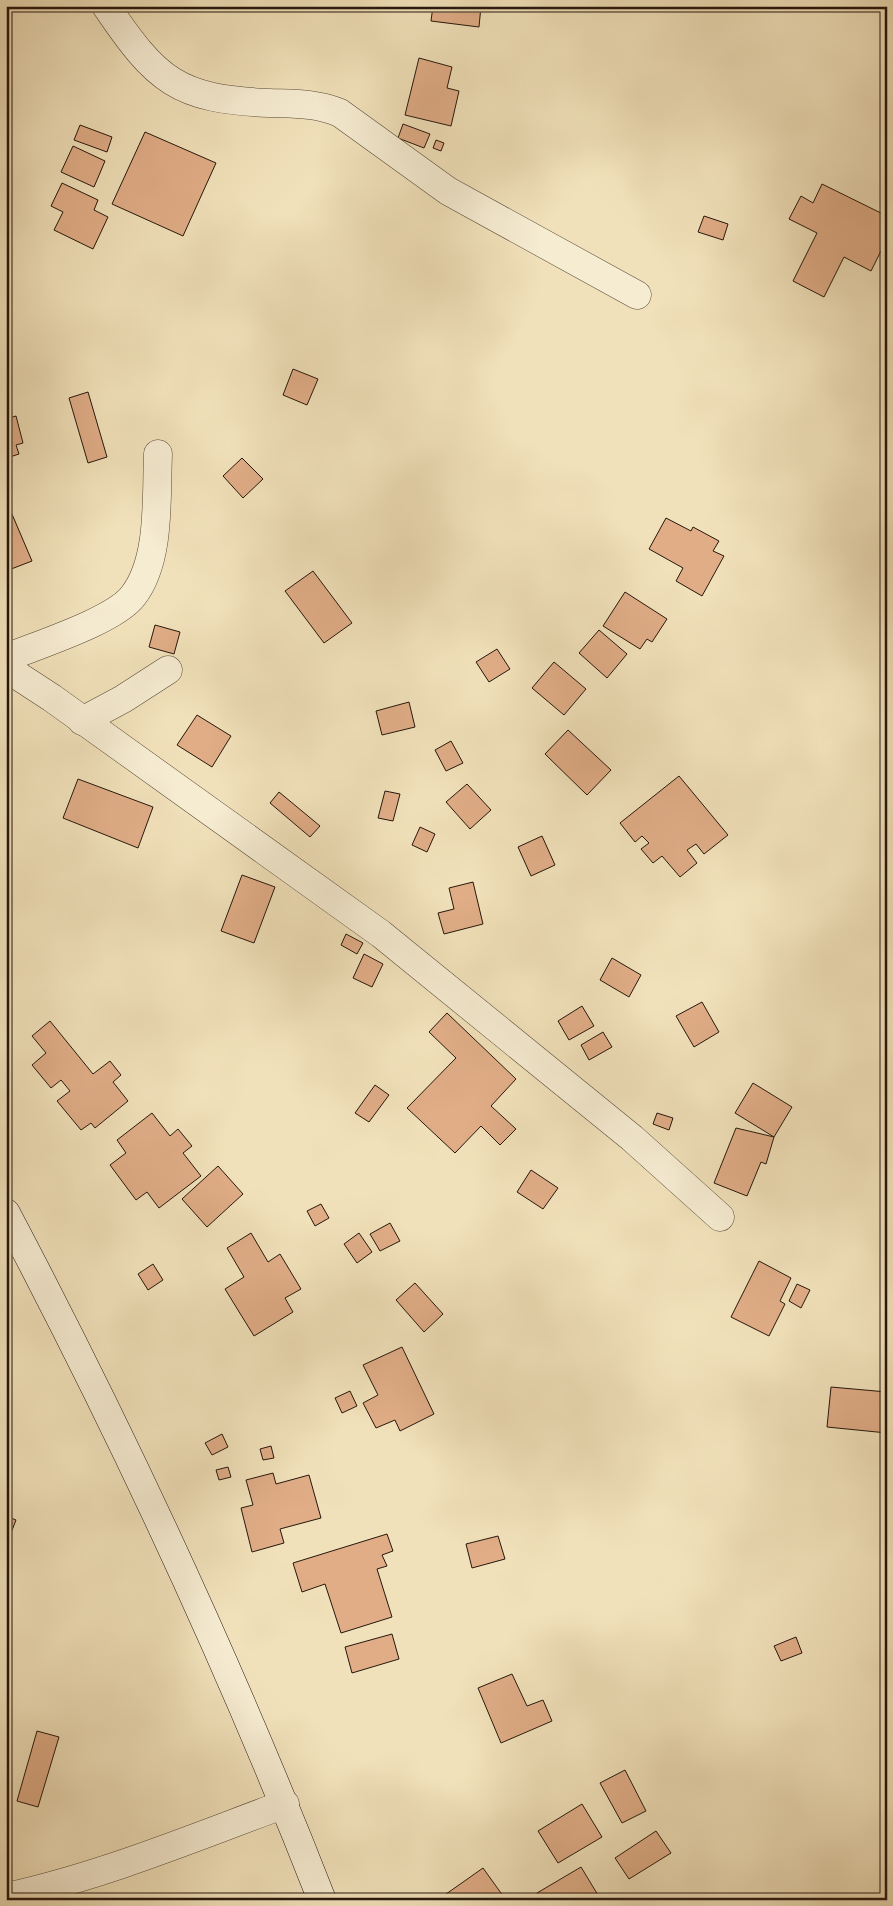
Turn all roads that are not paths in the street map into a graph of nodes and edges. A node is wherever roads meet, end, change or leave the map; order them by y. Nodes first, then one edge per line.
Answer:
1 (106, 6) edge
2 (637, 295) dead end
3 (158, 454) dead end
4 (6, 658) edge
5 (6, 668) edge
6 (168, 670) dead end
7 (82, 721) junction
8 (6, 1213) edge
9 (720, 1217) dead end
10 (285, 1804) junction
11 (6, 1897) edge
12 (322, 1900) edge

1 - 2 street
3 - 4 street
5 - 7 street
6 - 7 street
7 - 9 street
8 - 10 street
10 - 11 street
10 - 12 street

